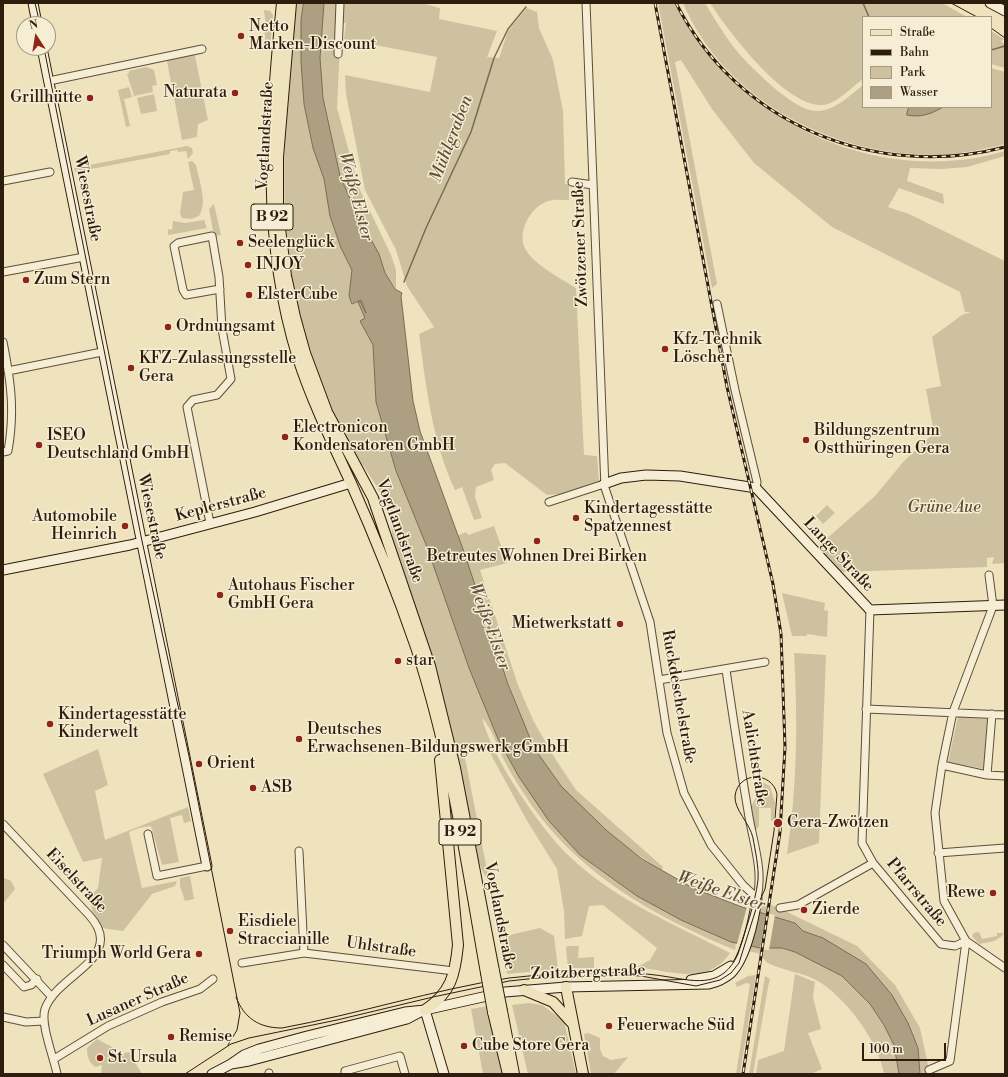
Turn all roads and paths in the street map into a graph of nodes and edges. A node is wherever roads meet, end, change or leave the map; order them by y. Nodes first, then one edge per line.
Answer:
1 (33, 3) edge
2 (282, 3) edge
3 (291, 3) edge
4 (340, 3) edge
5 (586, 3) edge
6 (990, 3) edge
7 (1005, 11) edge
8 (35, 16) edge
9 (202, 49) dead end
10 (338, 54) dead end
11 (44, 56) edge
12 (49, 81) junction
13 (50, 172) dead end
14 (3, 181) edge
15 (572, 182) dead end
16 (593, 185) junction
17 (84, 257) junction
18 (3, 272) edge
19 (220, 289) junction
20 (717, 304) dead end
21 (3, 342) edge
22 (102, 352) junction
23 (8, 371) junction
24 (3, 452) edge
25 (363, 479) junction
26 (351, 483) junction
27 (604, 484) junction
28 (756, 488) junction
29 (548, 502) dead end
30 (210, 523) junction
31 (141, 541) junction
32 (3, 570) edge
33 (990, 574) dead end
34 (1005, 605) edge
35 (993, 606) junction
36 (870, 610) junction
37 (765, 662) dead end
38 (726, 670) junction
39 (659, 680) junction
40 (866, 709) junction
41 (953, 712) junction
42 (992, 714) junction
43 (1005, 715) edge
44 (439, 733) junction
45 (942, 765) junction
46 (987, 775) junction
47 (1005, 776) edge
48 (3, 824) edge
49 (148, 834) dead end
50 (1005, 848) edge
51 (299, 851) dead end
52 (938, 853) junction
53 (873, 863) junction
54 (207, 866) joint
55 (757, 898) junction
56 (780, 908) dead end
57 (966, 941) junction
58 (3, 946) edge
59 (741, 952) junction
60 (304, 953) junction
61 (242, 963) dead end
62 (3, 965) edge
63 (1005, 968) edge
64 (454, 971) junction
65 (490, 972) junction
66 (37, 979) junction
67 (213, 979) dead end
68 (658, 986) junction
69 (566, 987) junction
70 (524, 990) junction
71 (52, 997) junction
72 (425, 1010) junction
73 (497, 1012) junction
74 (3, 1017) edge
75 (44, 1021) junction
76 (573, 1024) junction
77 (54, 1059) junction
78 (231, 1064) junction
79 (929, 1070) dead end
80 (57, 1074) edge
81 (212, 1074) edge
82 (345, 1074) edge
83 (404, 1074) edge
84 (444, 1074) edge
85 (508, 1074) edge
86 (514, 1074) edge
87 (583, 1074) edge

1 - 8 street
2 - 26 main road, Vogtlandstraße / B 92
3 - 25 main road, Vogtlandstraße / B 92
4 - 10 street
5 - 16 street, Zwötzener Straße
6 - 7 street
9 - 12 street
11 - 12 street, Wiesestraße
12 - 17 street, Wiesestraße
13 - 14 street
15 - 16 street
16 - 27 street, Zwötzener Straße
17 - 18 street
17 - 22 street, Wiesestraße
19 - 19 street
19 - 30 street
20 - 28 street
21 - 23 street
22 - 23 street
22 - 31 street, Wiesestraße
23 - 24 street
25 - 26 main road
25 - 65 main road, Vogtlandstraße / B 92
26 - 30 street, Keplerstraße
26 - 44 main road, Vogtlandstraße / B 92
27 - 28 street
27 - 29 street
27 - 39 street, Ruckdeschelstraße
28 - 36 street, Lange Straße
30 - 31 street, Keplerstraße
31 - 32 street, Keplerstraße
31 - 54 street, Wiesestraße
33 - 35 street
34 - 35 street
35 - 36 street
35 - 41 street
36 - 40 street, Lange Straße
37 - 38 street
38 - 39 street
38 - 55 street, Aalichtstraße
39 - 55 street, Ruckdeschelstraße
40 - 41 street
40 - 53 street, Lange Straße
41 - 42 street
41 - 45 street
42 - 43 street
42 - 46 street
44 - 64 main road
44 - 65 main road, Vogtlandstraße / B 92
45 - 46 street
45 - 52 street
46 - 47 street
48 - 71 street, Eiselstraße
49 - 54 street, Wiesestraße
50 - 52 street
51 - 60 street
52 - 57 street
53 - 56 street, Pfarrstraße
53 - 57 street, Pfarrstraße
55 - 59 street
57 - 63 street
57 - 79 street
58 - 66 street
59 - 68 street, Zoitzbergstraße
59 - 68 street, Zoitzbergstraße
60 - 61 street, Uhlstraße
60 - 64 street, Uhlstraße
62 - 66 street
64 - 72 main road
65 - 73 main road, Vogtlandstraße / B 92, bridge
66 - 71 street
67 - 77 street, Lusaner Straße
68 - 69 street, Zoitzbergstraße
69 - 70 street, Zoitzbergstraße
69 - 76 main road
70 - 72 street, Zoitzbergstraße
70 - 76 main road
71 - 75 street, Eiselstraße
72 - 78 street, Zoitzbergstraße
72 - 78 street, Zoitzbergstraße
72 - 84 street
73 - 85 main road, Vogtlandstraße / B 92
73 - 86 main road, Vogtlandstraße / B 92
74 - 75 street
75 - 77 street
76 - 87 main road
77 - 80 street
78 - 81 street
82 - 83 street

